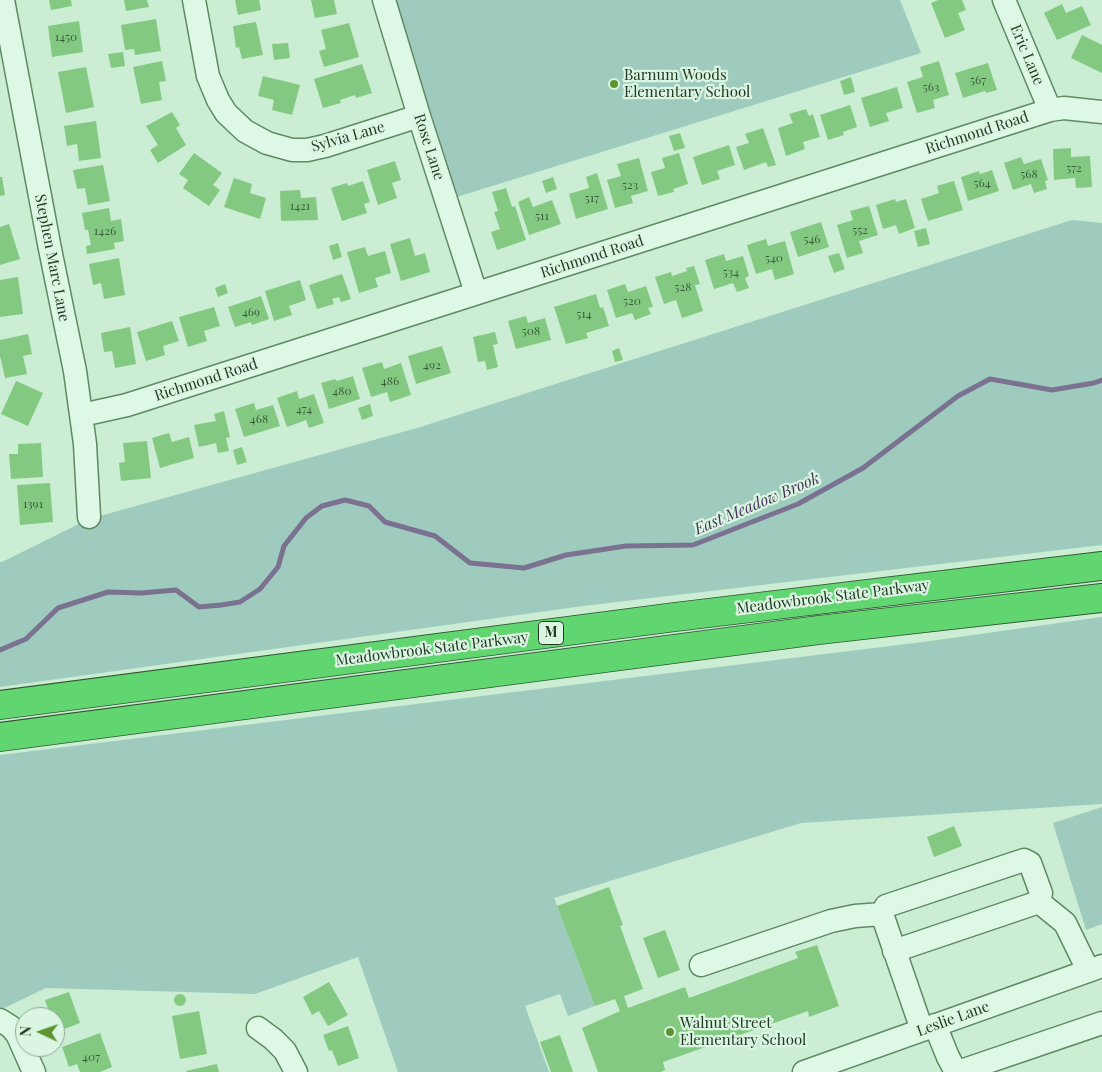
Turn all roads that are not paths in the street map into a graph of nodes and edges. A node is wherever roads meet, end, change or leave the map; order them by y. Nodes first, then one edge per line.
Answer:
1 (3, 0) edge
2 (194, 0) edge
3 (384, 0) edge
4 (1004, 0) edge
5 (1050, 110) junction
6 (1102, 112) edge
7 (419, 116) junction
8 (476, 293) junction
9 (82, 415) junction
10 (89, 517) dead end
11 (1102, 566) edge
12 (1102, 598) edge
13 (0, 705) edge
14 (0, 736) edge
15 (1039, 902) junction
16 (882, 914) junction
17 (894, 951) junction
18 (701, 965) dead end
19 (1095, 968) edge
20 (0, 1020) edge
21 (1102, 1023) edge
22 (258, 1028) dead end
23 (929, 1028) junction
24 (34, 1072) edge
25 (296, 1072) edge
26 (804, 1072) edge
27 (957, 1072) edge

1 - 9 street, Stephen Marc Lane
2 - 7 street, Sylvia Lane
3 - 7 street, Rose Lane
4 - 5 street, Eric Lane
5 - 6 street, Richmond Road
5 - 8 street, Richmond Road
7 - 8 street, Rose Lane
8 - 9 street, Richmond Road
9 - 10 street, Stephen Marc Lane
11 - 13 highway, Meadowbrook State Parkway / M
12 - 14 highway, Meadowbrook State Parkway / M
15 - 16 street
15 - 17 street
15 - 19 street
16 - 17 street
16 - 18 street
17 - 23 street
19 - 23 street, Leslie Lane
20 - 24 street
21 - 27 street
22 - 25 street
23 - 26 street, Leslie Lane
23 - 27 street

